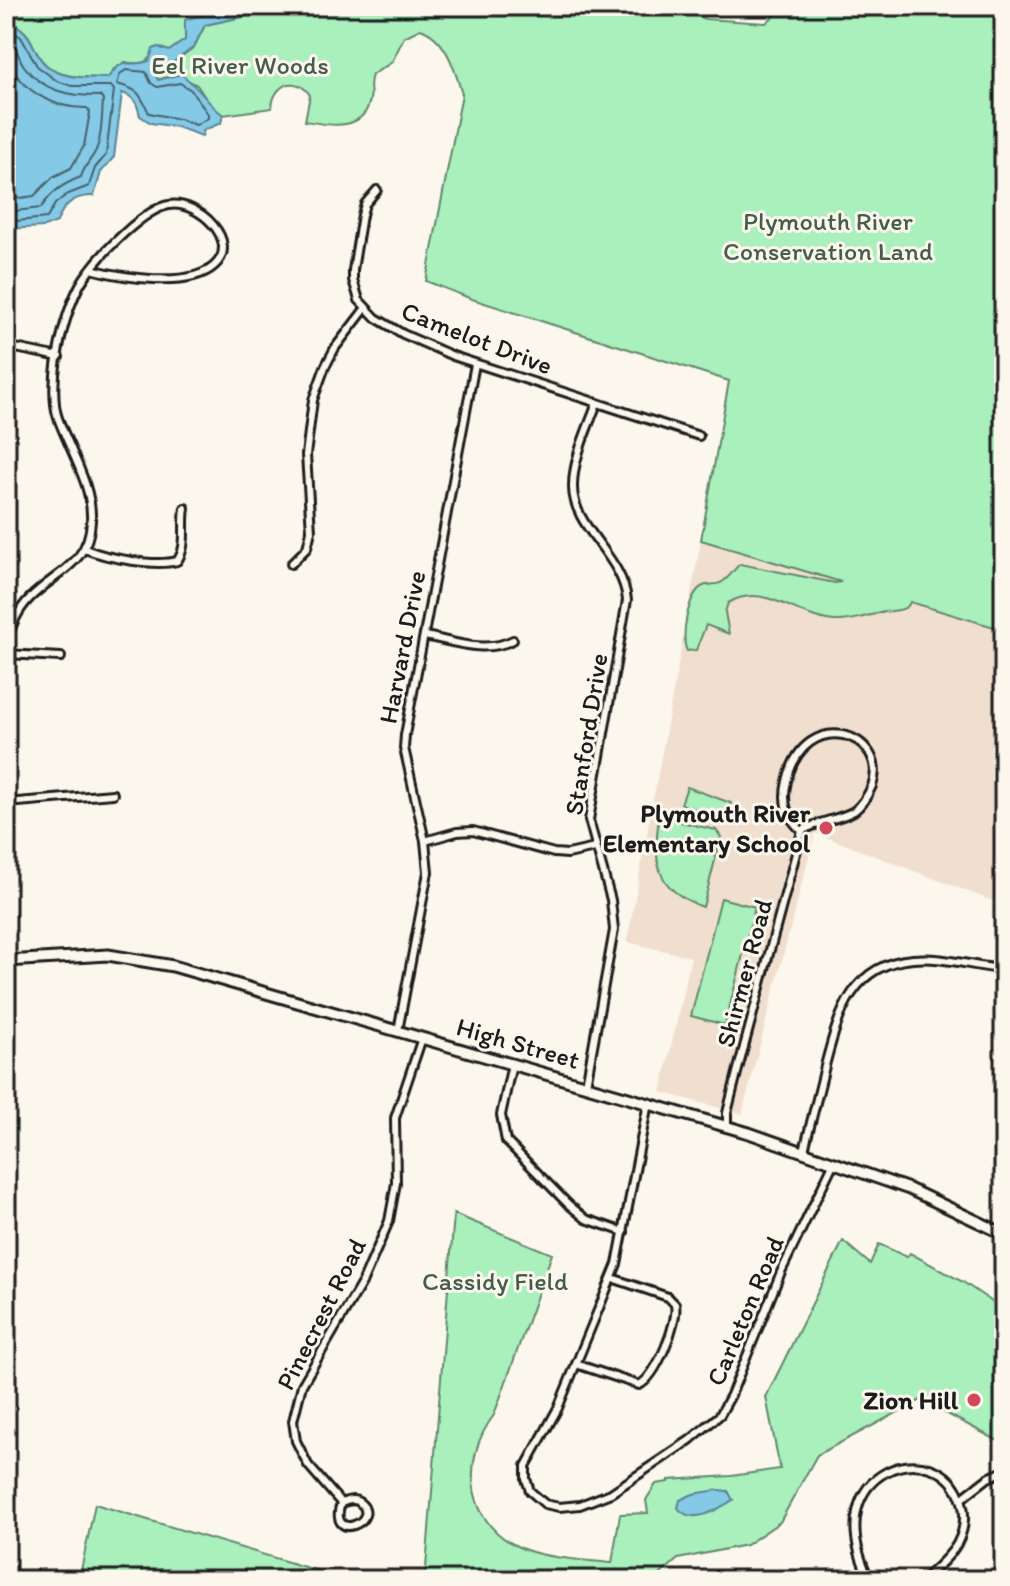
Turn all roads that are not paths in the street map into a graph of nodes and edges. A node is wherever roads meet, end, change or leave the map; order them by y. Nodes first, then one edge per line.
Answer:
1 (377, 190) dead end
2 (91, 269) junction
3 (365, 309) junction
4 (6, 346) edge
5 (59, 357) junction
6 (475, 364) junction
7 (597, 403) junction
8 (699, 436) dead end
9 (185, 508) dead end
10 (85, 549) junction
11 (291, 564) dead end
12 (425, 636) junction
13 (513, 640) dead end
14 (6, 646) edge
15 (6, 654) edge
16 (61, 657) dead end
17 (113, 794) dead end
18 (6, 803) edge
19 (802, 831) junction
20 (425, 841) junction
21 (595, 848) junction
22 (6, 961) edge
23 (1004, 969) edge
24 (398, 1031) junction
25 (422, 1038) junction
26 (512, 1064) junction
27 (586, 1085) junction
28 (648, 1103) junction
29 (727, 1126) junction
30 (804, 1151) junction
31 (834, 1162) junction
32 (624, 1232) junction
33 (1004, 1234) edge
34 (612, 1278) junction
35 (576, 1364) junction
36 (1004, 1471) edge
37 (961, 1499) junction
38 (341, 1503) junction
39 (870, 1580) edge
40 (923, 1580) edge

1 - 3 street, Camelot Drive
2 - 2 street
2 - 5 street
3 - 6 street, Camelot Drive
3 - 11 street
4 - 5 street
5 - 10 street
6 - 7 street, Camelot Drive
6 - 12 street, Harvard Drive
7 - 8 street, Camelot Drive
7 - 21 street, Stanford Drive
9 - 10 street
10 - 14 street
12 - 13 street
12 - 20 street, Harvard Drive
15 - 16 street
17 - 18 street
19 - 19 street
19 - 29 street, Shirmer Road
20 - 21 street
20 - 24 street, Harvard Drive
21 - 27 street, Stanford Drive
22 - 24 main road, High Street
23 - 30 street
24 - 25 main road, High Street
25 - 26 main road, High Street
25 - 38 street, Pinecrest Road
26 - 27 main road, High Street
26 - 32 street
27 - 28 main road, High Street
28 - 29 main road, High Street
28 - 32 street
29 - 30 main road, High Street
30 - 31 main road, High Street
31 - 33 main road, High Street
31 - 35 street, Carleton Road
32 - 34 street
34 - 35 street
34 - 35 street
36 - 37 street
37 - 39 street
37 - 40 street
38 - 38 street, Pinecrest Road

